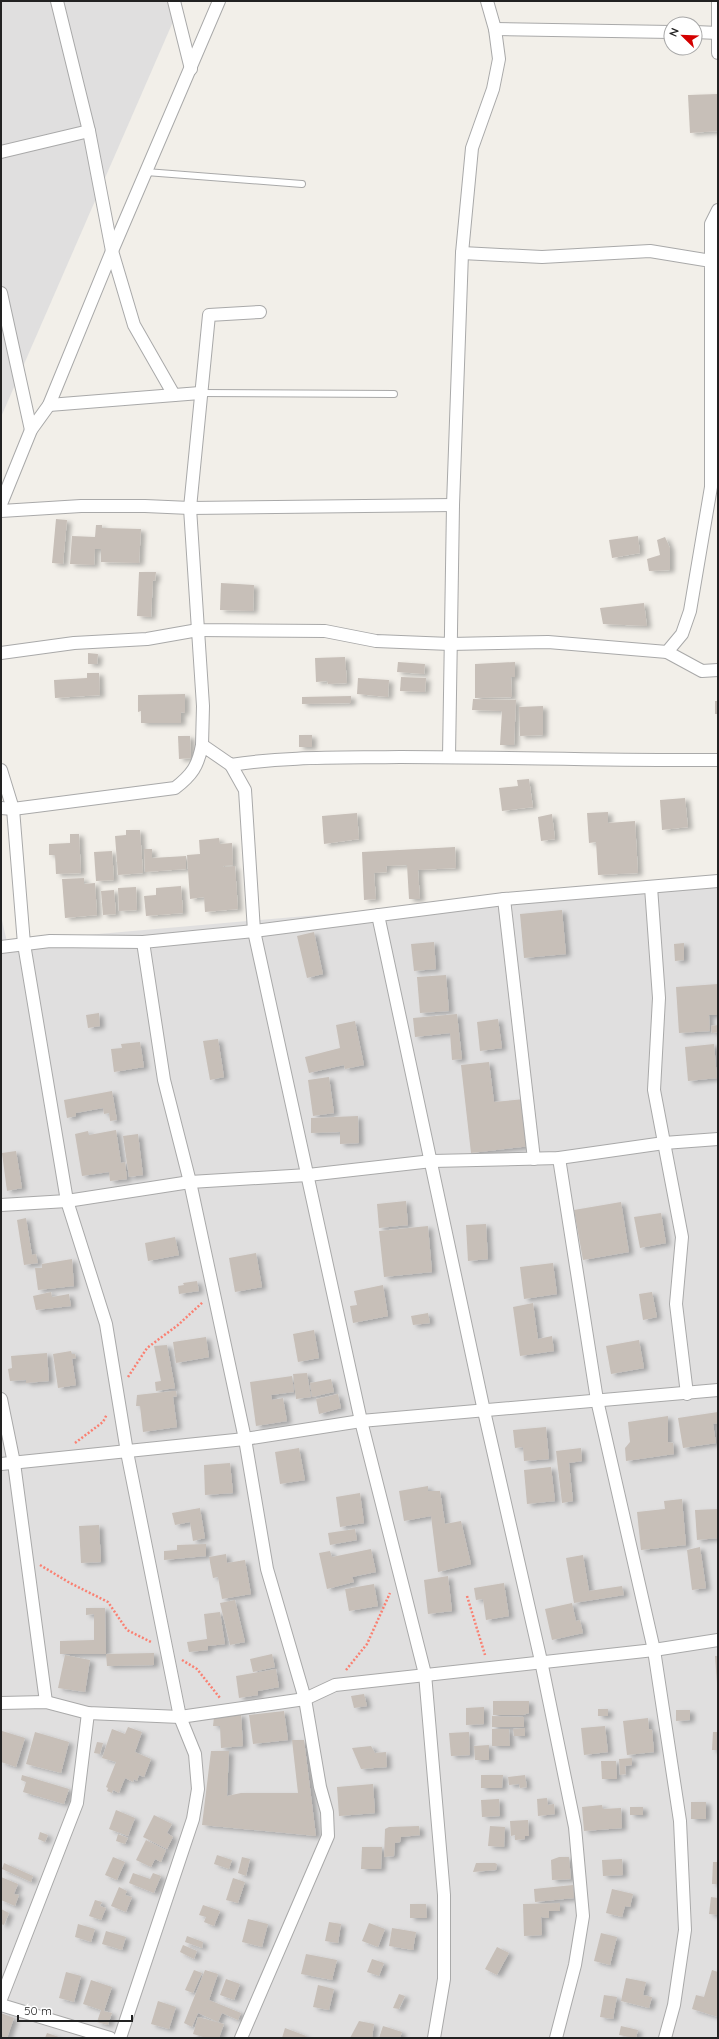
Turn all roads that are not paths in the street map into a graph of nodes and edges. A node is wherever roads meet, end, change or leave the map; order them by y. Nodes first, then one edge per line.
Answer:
1 (56, 1) edge
2 (174, 1) edge
3 (219, 1) edge
4 (487, 1) edge
5 (718, 1) edge
6 (495, 29) junction
7 (663, 32) edge
8 (703, 32) edge
9 (718, 32) edge
10 (718, 54) edge
11 (191, 69) junction
12 (89, 132) junction
13 (1, 152) edge
14 (146, 172) junction
15 (302, 184) dead end
16 (718, 210) edge
17 (112, 250) junction
18 (462, 253) junction
19 (711, 261) junction
20 (1, 293) edge
21 (260, 312) dead end
22 (200, 393) junction
23 (394, 394) dead end
24 (174, 395) junction
25 (49, 404) junction
26 (31, 430) junction
27 (1, 504) edge
28 (453, 505) junction
29 (190, 508) junction
30 (1, 511) edge
31 (198, 630) junction
32 (450, 644) junction
33 (667, 652) junction
34 (1, 653) edge
35 (718, 670) edge
36 (202, 745) junction
37 (449, 757) junction
38 (718, 760) edge
39 (231, 765) junction
40 (1, 770) edge
41 (7, 808) edge
42 (718, 881) edge
43 (651, 886) junction
44 (504, 899) junction
45 (378, 915) junction
46 (254, 931) junction
47 (144, 942) junction
48 (24, 944) junction
49 (1, 947) edge
50 (718, 1139) edge
51 (664, 1143) junction
52 (559, 1158) junction
53 (534, 1159) junction
54 (432, 1161) junction
55 (308, 1175) junction
56 (190, 1182) junction
57 (67, 1201) junction
58 (1, 1204) edge
59 (718, 1390) edge
60 (687, 1394) junction
61 (1, 1399) edge
62 (597, 1400) junction
63 (484, 1411) junction
64 (361, 1421) junction
65 (245, 1439) junction
66 (127, 1452) junction
67 (14, 1462) junction
68 (1, 1464) edge
69 (718, 1640) edge
70 (654, 1650) junction
71 (541, 1661) junction
72 (425, 1674) junction
73 (305, 1699) junction
74 (46, 1702) junction
75 (1, 1703) edge
76 (88, 1713) junction
77 (180, 1717) junction
78 (1, 1998) edge
79 (1, 2005) edge
80 (110, 2038) edge
81 (120, 2038) edge
82 (241, 2038) edge
83 (434, 2038) edge
84 (556, 2038) edge
85 (665, 2038) edge
86 (669, 2038) edge

1 - 12 street
2 - 11 street
3 - 11 street
4 - 6 street
5 - 9 street
6 - 7 street
6 - 18 street
8 - 9 street
9 - 10 street
11 - 14 street
12 - 13 street
12 - 17 street
14 - 15 lane
14 - 17 street
16 - 19 street
17 - 24 street
17 - 25 street
18 - 19 street
18 - 28 street
19 - 33 street
20 - 26 street
21 - 22 street
22 - 23 lane
22 - 24 street
22 - 29 street
24 - 25 street
25 - 26 street
26 - 27 street
28 - 29 street
28 - 32 street
29 - 30 street
29 - 31 street
31 - 32 street
31 - 34 street
31 - 36 street
32 - 33 street
32 - 37 street
33 - 35 street
36 - 39 street
36 - 41 street
37 - 38 street
37 - 39 street
39 - 46 street
40 - 41 street
41 - 48 street
42 - 43 street
43 - 44 street
43 - 51 street
44 - 45 street
44 - 53 street
45 - 46 street
45 - 54 street
46 - 47 street
46 - 55 street
47 - 48 street
47 - 56 street
48 - 49 street
48 - 57 street
50 - 51 street
51 - 52 street
51 - 60 street
52 - 53 street
52 - 62 street
53 - 54 street
54 - 55 street
54 - 63 street
55 - 56 street
55 - 64 street
56 - 57 street
56 - 65 street
57 - 58 street
57 - 66 street
59 - 60 street
60 - 62 street
61 - 67 street
62 - 63 street
62 - 70 street
63 - 64 street
63 - 71 street
64 - 65 street
64 - 72 street
65 - 66 street
65 - 73 street
66 - 67 street
66 - 77 street
67 - 68 street
67 - 74 street
69 - 70 street
70 - 71 street
70 - 85 street
71 - 72 street
71 - 84 street
72 - 73 street
72 - 83 street
73 - 77 street
73 - 82 street
74 - 75 street
74 - 76 street
76 - 77 street
76 - 78 street
77 - 81 street
79 - 80 street
85 - 86 street

